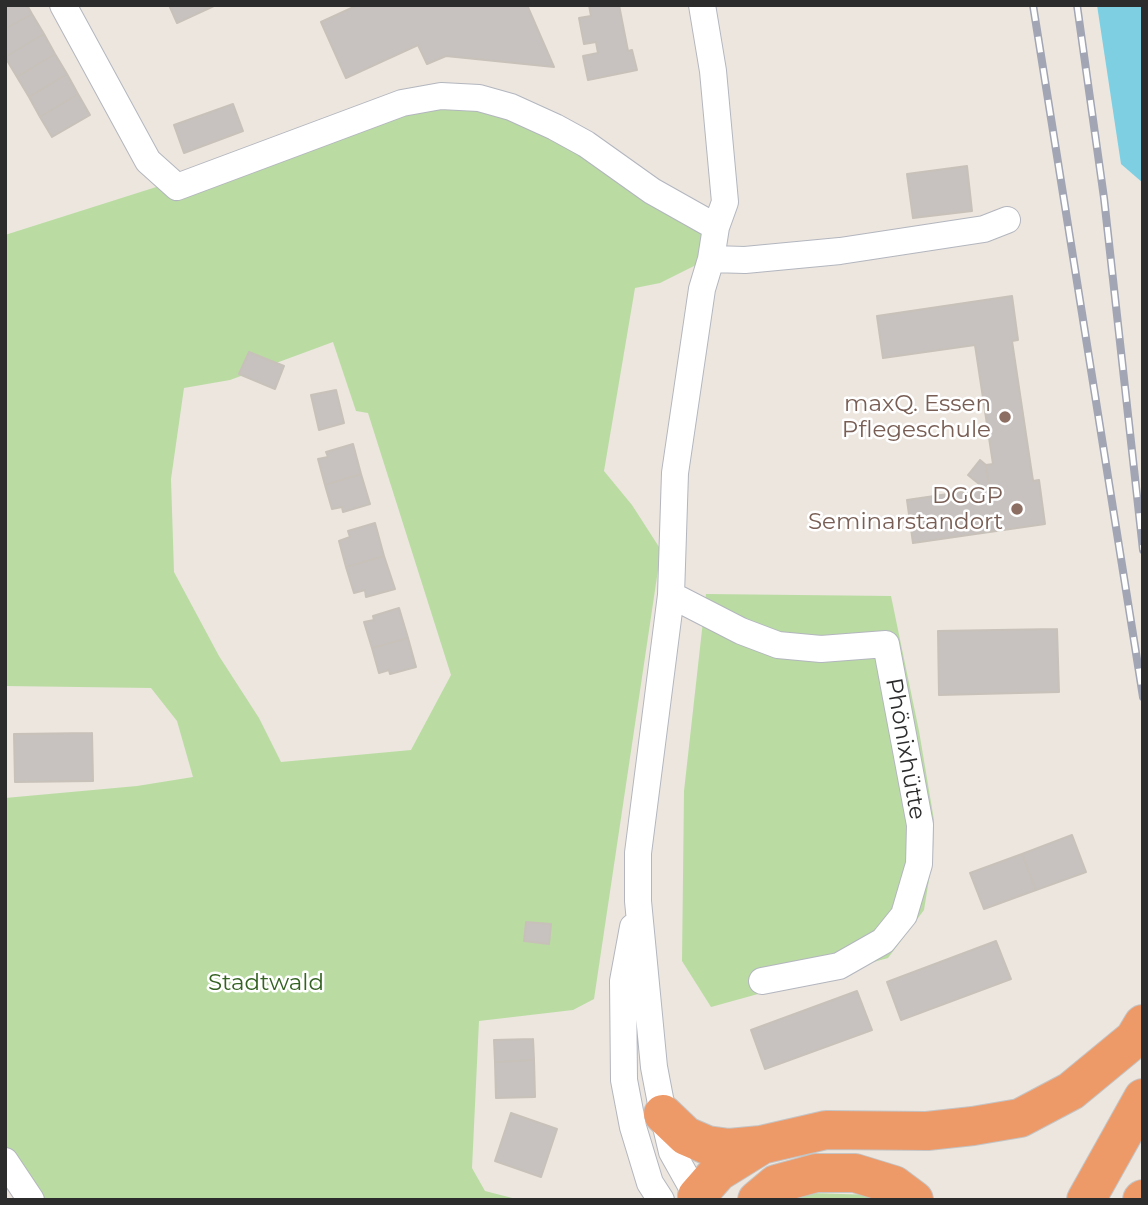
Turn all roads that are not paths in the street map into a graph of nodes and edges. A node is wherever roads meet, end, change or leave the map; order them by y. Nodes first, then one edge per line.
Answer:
1 (63, 5) edge
2 (702, 5) edge
3 (1007, 219) dead end
4 (716, 227) junction
5 (711, 259) junction
6 (671, 595) junction
7 (638, 901) junction
8 (762, 981) dead end
9 (1139, 1031) edge
10 (1143, 1098) edge
11 (663, 1114) junction
12 (761, 1145) junction
13 (5, 1161) edge
14 (686, 1199) edge
15 (31, 1200) edge
16 (757, 1200) edge
17 (914, 1200) edge
18 (1086, 1200) edge

1 - 4 street
2 - 4 street
3 - 5 street
4 - 5 street
5 - 6 street
6 - 7 street
6 - 8 street, Phönixhütte
7 - 11 street
7 - 14 street
9 - 12 highway
10 - 18 highway
11 - 12 highway
11 - 14 street
12 - 14 highway
13 - 15 street
16 - 17 highway

